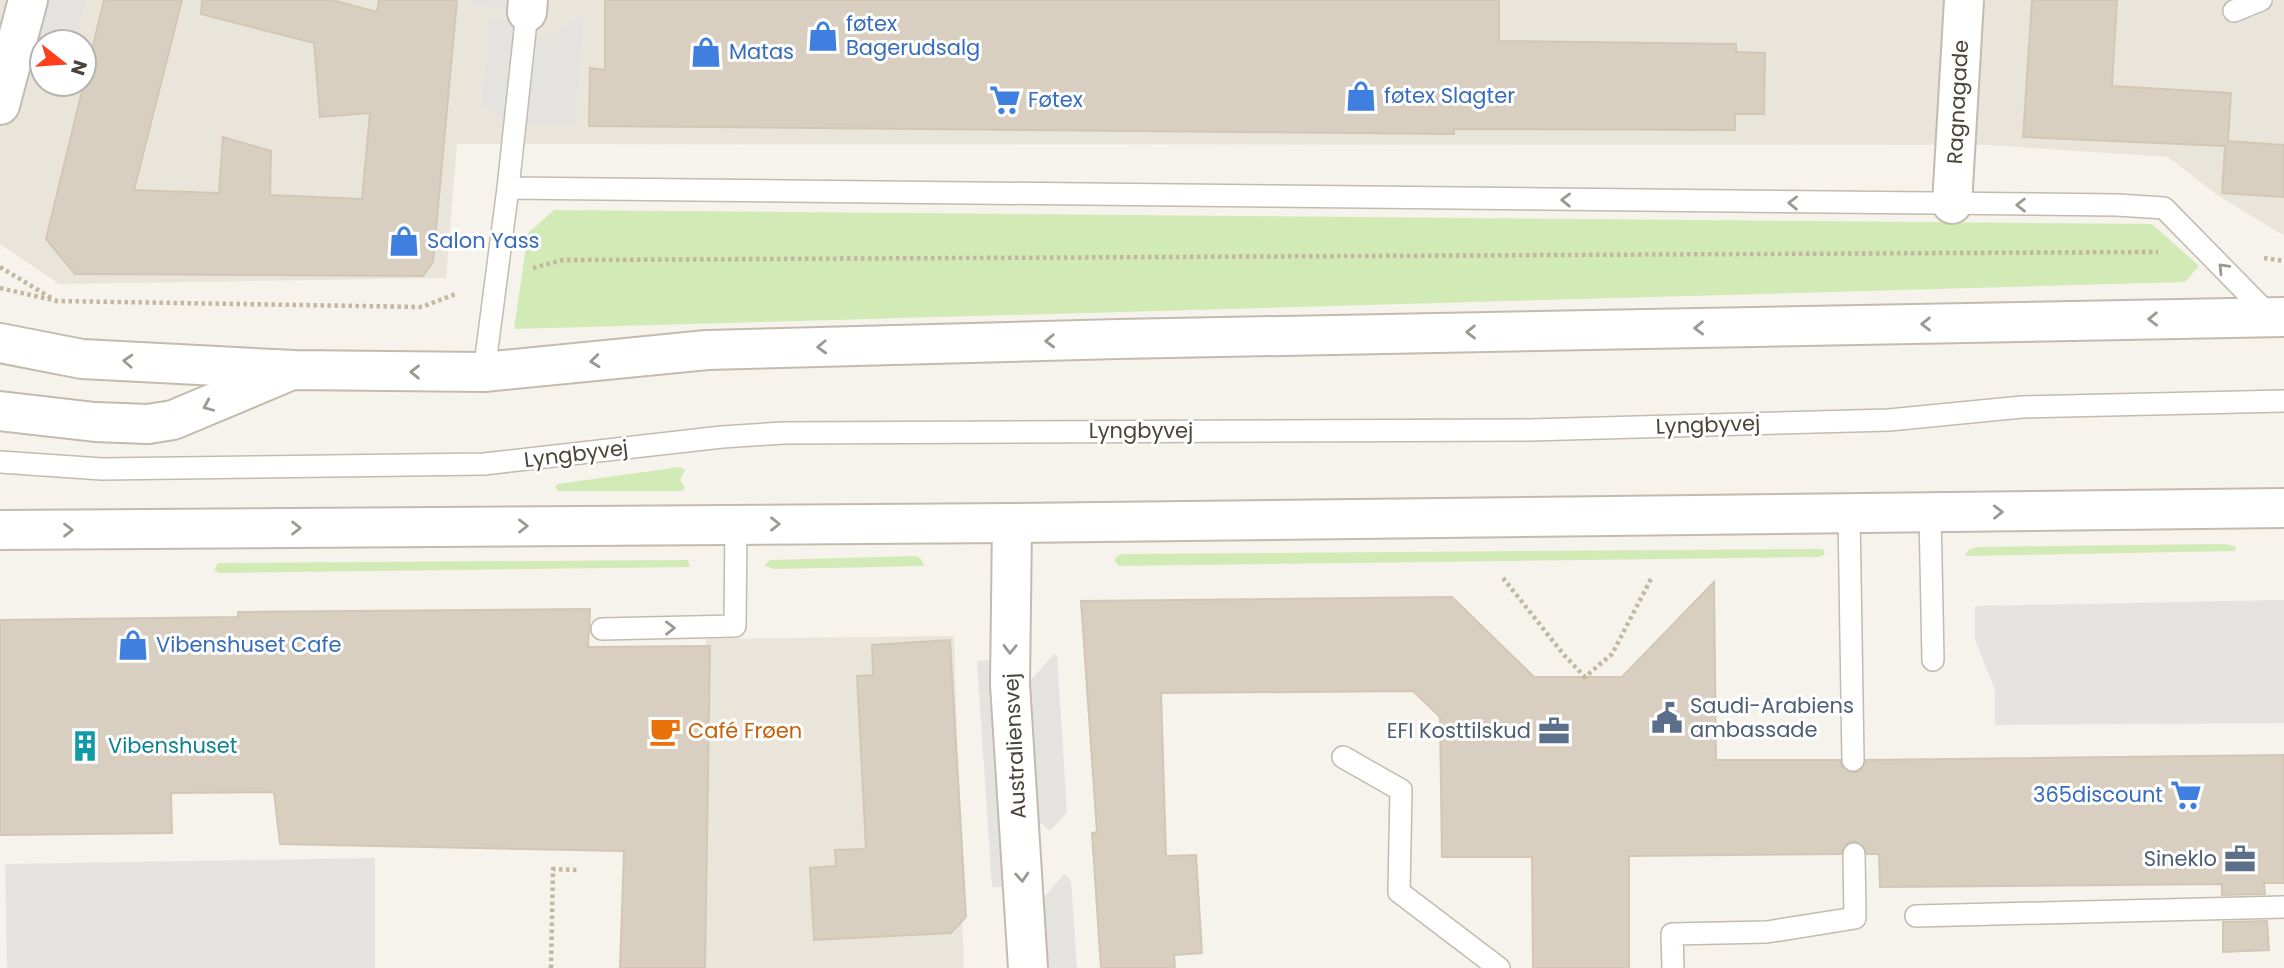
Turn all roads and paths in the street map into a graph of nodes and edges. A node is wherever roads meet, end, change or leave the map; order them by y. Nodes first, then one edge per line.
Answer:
1 (28, 0) edge
2 (1964, 0) edge
3 (2261, 0) edge
4 (527, 6) edge
5 (2234, 11) dead end
6 (0, 105) edge
7 (508, 188) junction
8 (1952, 205) junction
9 (2207, 252) junction
10 (0, 267) edge
11 (496, 278) junction
12 (0, 288) edge
13 (57, 301) junction
14 (2277, 317) edge
15 (0, 343) edge
16 (294, 370) junction
17 (484, 372) junction
18 (2284, 401) edge
19 (0, 411) edge
20 (0, 462) edge
21 (2284, 508) edge
22 (2235, 509) junction
23 (1930, 512) junction
24 (1849, 514) junction
25 (1012, 523) junction
26 (736, 525) junction
27 (2284, 527) edge
28 (0, 530) edge
29 (1652, 577) dead end
30 (1503, 578) dead end
31 (602, 629) dead end
32 (1933, 660) dead end
33 (1343, 757) dead end
34 (1853, 760) dead end
35 (1854, 854) dead end
36 (578, 870) dead end
37 (2284, 907) edge
38 (1916, 916) dead end
39 (551, 968) edge
40 (1028, 968) edge
41 (1499, 968) edge
42 (1673, 968) edge

1 - 6 street
2 - 8 street, Ragnagade
3 - 5 lane
4 - 7 lane
8 -> 7 lane
7 - 11 lane
9 -> 8 lane
9 - 11 path
14 -> 9 lane
10 - 13 path
11 - 13 path
11 - 17 lane
12 - 13 path
14 -> 17 street
16 -> 15 street
17 -> 16 street
16 -> 19 street
18 - 20 lane, Lyngbyvej
21 - 22 street
23 -> 22 street
22 - 27 street
23 - 24 street
23 - 32 lane
24 - 25 street
24 - 34 lane
26 -> 25 street
25 -> 40 street, Australiensvej
28 -> 26 street
31 -> 26 lane
29 - 30 path
33 - 41 lane
35 - 42 lane
36 - 39 path
37 - 38 lane

